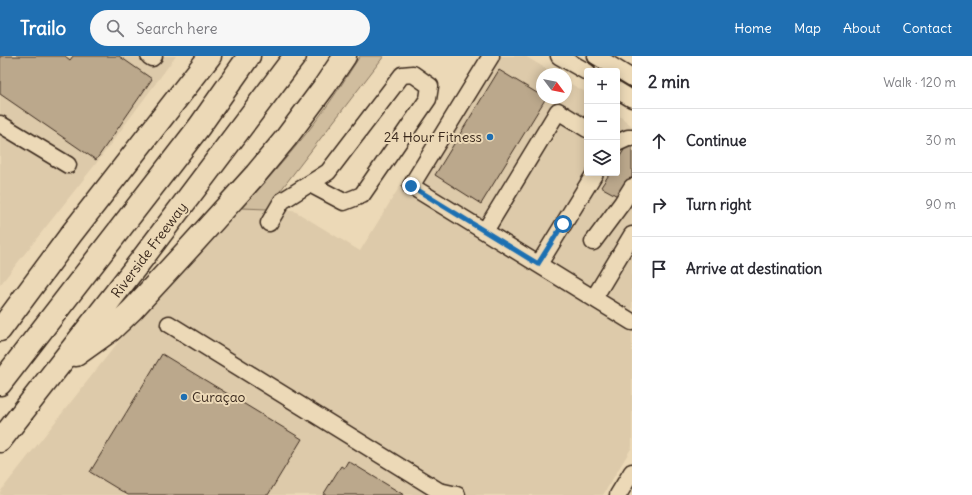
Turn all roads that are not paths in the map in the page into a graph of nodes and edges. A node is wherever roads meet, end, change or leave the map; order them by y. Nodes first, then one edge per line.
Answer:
1 (148, 56) edge
2 (154, 56) edge
3 (210, 56) edge
4 (249, 56) edge
5 (295, 56) edge
6 (345, 56) edge
7 (491, 56) edge
8 (559, 56) edge
9 (596, 56) edge
10 (584, 70) edge
11 (632, 78) edge
12 (620, 92) edge
13 (632, 99) edge
14 (0, 124) edge
15 (584, 127) edge
16 (632, 138) edge
17 (620, 142) edge
18 (68, 166) dead end
19 (593, 176) edge
20 (310, 184) junction
21 (632, 187) edge
22 (268, 223) dead end
23 (484, 231) junction
24 (632, 235) edge
25 (593, 242) dead end
26 (538, 264) junction
27 (594, 298) junction
28 (632, 322) edge
29 (169, 324) dead end
30 (0, 330) edge
31 (58, 367) junction
32 (0, 384) edge
33 (0, 442) edge
34 (632, 472) edge
35 (457, 495) edge
36 (618, 495) edge

1 - 2 street
3 - 30 highway
4 - 32 highway
5 - 31 highway, Riverside Freeway
6 - 31 highway
7 - 23 street
8 - 10 street
9 - 11 street
12 - 13 street
14 - 18 street
15 - 23 street
16 - 17 street
19 - 26 street
20 - 20 street
20 - 22 street
21 - 25 street
23 - 26 street
24 - 27 street
26 - 27 street
27 - 28 street
29 - 35 street
31 - 33 highway, Riverside Freeway
34 - 36 street

